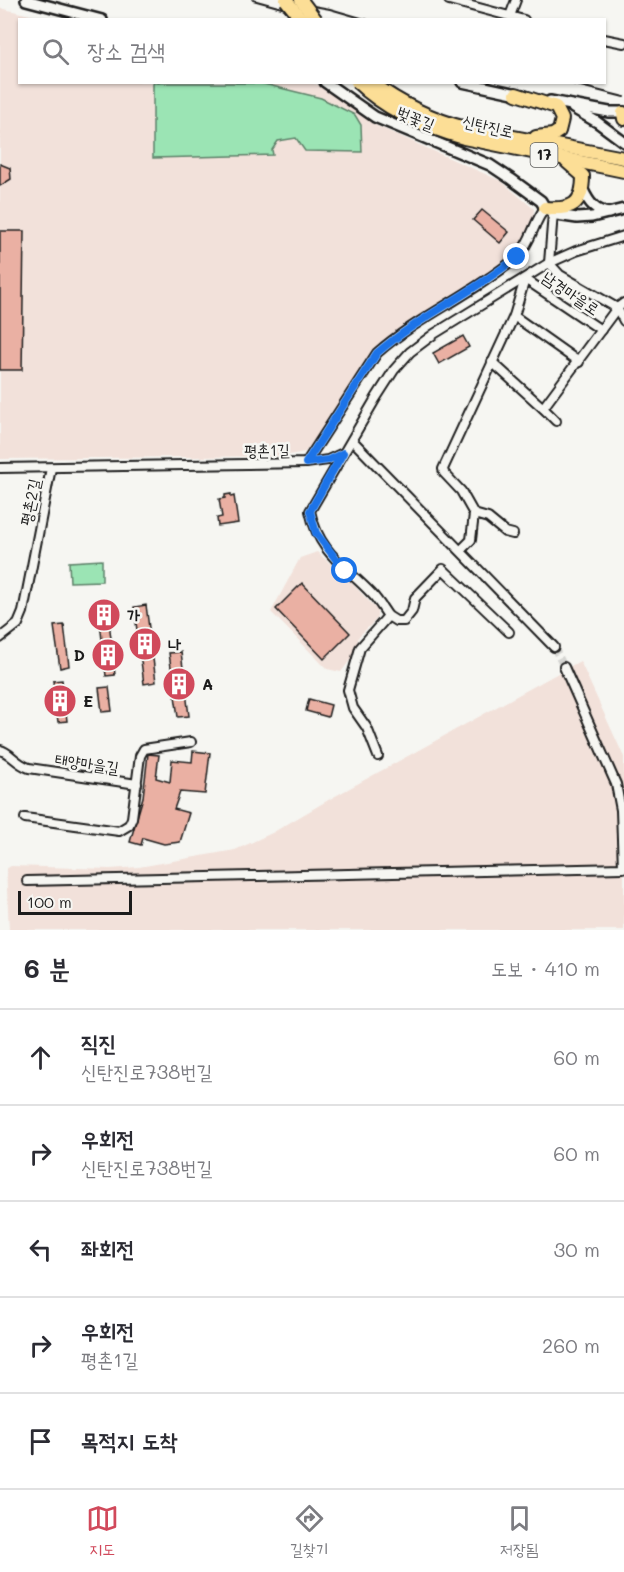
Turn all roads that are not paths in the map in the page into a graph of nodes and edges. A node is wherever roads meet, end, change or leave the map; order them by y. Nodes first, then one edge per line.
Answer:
1 (26, 0) edge
2 (286, 0) edge
3 (300, 0) edge
4 (449, 0) edge
5 (516, 0) edge
6 (510, 16) junction
7 (94, 18) edge
8 (300, 18) edge
9 (314, 18) edge
10 (517, 18) edge
11 (606, 39) edge
12 (624, 43) edge
13 (328, 84) edge
14 (350, 84) edge
15 (360, 84) edge
16 (371, 84) edge
17 (375, 84) edge
18 (471, 84) edge
19 (344, 94) junction
20 (516, 94) junction
21 (566, 104) junction
22 (365, 112) junction
23 (624, 114) edge
24 (465, 133) junction
25 (521, 138) junction
26 (624, 142) edge
27 (624, 158) edge
28 (561, 159) junction
29 (624, 171) edge
30 (583, 190) junction
31 (624, 209) edge
32 (552, 212) junction
33 (612, 213) junction
34 (624, 236) edge
35 (549, 263) junction
36 (525, 279) junction
37 (620, 306) edge
38 (514, 316) junction
39 (624, 321) edge
40 (601, 330) junction
41 (492, 362) junction
42 (579, 362) junction
43 (543, 408) junction
44 (556, 421) dead end
45 (352, 440) junction
46 (343, 453) junction
47 (306, 463) junction
48 (0, 468) edge
49 (51, 468) junction
50 (474, 514) junction
51 (513, 534) dead end
52 (461, 550) junction
53 (388, 616) junction
54 (509, 632) dead end
55 (0, 638) edge
56 (554, 647) tunnel mouth
57 (564, 667) tunnel mouth
58 (191, 742) dead end
59 (0, 750) edge
60 (378, 756) dead end
61 (620, 782) edge
62 (137, 784) junction
63 (25, 818) dead end
64 (27, 881) dead end

1 - 7 street
2 - 8 main road, bridge
3 - 9 main road, bridge
4 - 6 street
5 - 6 street
6 - 10 street
11 - 12 street
13 - 19 street, 벚꽃길
14 - 19 street
15 - 24 main road, 신탄진로 / 17, bridge
16 - 22 street
17 - 24 main road, 신탄진로 / 17, bridge
18 - 20 street
19 - 22 street, 벚꽃길
20 - 21 street
20 - 25 main road
21 - 23 street
21 - 26 street
22 - 32 street, 벚꽃길
24 - 25 main road, 신탄진로 / 17
24 - 28 main road, 신탄진로 / 17
25 - 27 main road, 신탄진로 / 17
28 - 29 main road, 신탄진로 / 17
28 - 30 main road
30 - 32 main road
30 - 33 street
31 - 33 street
32 - 33 street
32 - 35 street
32 - 47 street, 평촌1길
34 - 35 street
35 - 36 street
35 - 37 street, 남경마을로
36 - 38 street
36 - 40 street, 남경마을로
36 - 45 street
37 - 39 street
37 - 40 street, 남경마을로
38 - 41 street
38 - 42 street
40 - 42 street, 남경마을로
41 - 43 street
41 - 50 street
42 - 43 street, 남경마을로
43 - 44 street
45 - 46 street
45 - 52 street
46 - 47 street
46 - 53 street
47 - 49 street, 평촌1길
48 - 49 street, 평촌1길
49 - 55 street, 평촌2길
50 - 51 street
50 - 52 street
52 - 56 street
53 - 54 street
53 - 60 street
57 - 61 street
58 - 62 street
59 - 62 street, 태양마을길
61 - 64 street
62 - 63 street, 태양마을길

